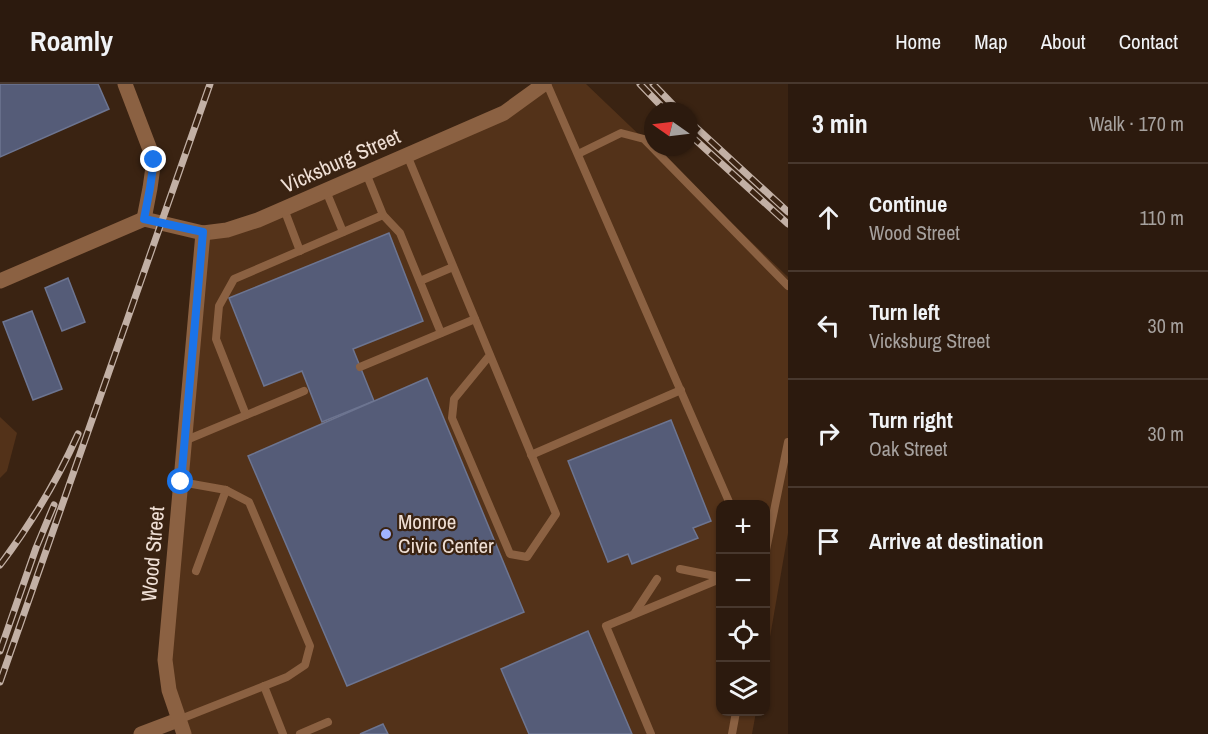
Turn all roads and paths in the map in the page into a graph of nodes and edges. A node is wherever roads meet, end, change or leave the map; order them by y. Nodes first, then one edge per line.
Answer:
1 (125, 84) edge
2 (546, 84) edge
3 (578, 154) junction
4 (407, 155) junction
5 (366, 173) junction
6 (326, 191) junction
7 (284, 209) junction
8 (383, 215) junction
9 (144, 219) junction
10 (203, 232) junction
11 (343, 232) junction
12 (300, 250) junction
13 (453, 267) junction
14 (0, 281) edge
15 (420, 281) junction
16 (788, 286) edge
17 (475, 319) junction
18 (441, 333) junction
19 (490, 356) junction
20 (360, 367) dead end
21 (681, 390) junction
22 (304, 391) dead end
23 (246, 416) junction
24 (184, 441) junction
25 (788, 442) edge
26 (531, 455) junction
27 (181, 482) junction
28 (226, 490) junction
29 (788, 490) edge
30 (777, 494) junction
31 (728, 500) edge
32 (770, 518) edge
33 (680, 569) dead end
34 (196, 571) dead end
35 (716, 577) edge
36 (657, 579) dead end
37 (716, 580) edge
38 (634, 614) junction
39 (264, 686) junction
40 (735, 716) edge
41 (328, 722) dead end
42 (181, 727) edge
43 (141, 734) edge
44 (283, 734) edge
45 (300, 734) edge
46 (651, 734) edge
47 (732, 734) edge

1 - 9 street
2 - 3 lane
2 - 4 street, Vicksburg Street
3 - 16 lane
3 - 21 lane
4 - 5 street, Vicksburg Street
4 - 13 lane
5 - 6 street, Vicksburg Street
5 - 8 lane
6 - 7 street, Vicksburg Street
6 - 11 lane
7 - 10 street, Vicksburg Street
7 - 12 lane
8 - 11 lane
8 - 15 lane
9 - 10 street, Vicksburg Street
9 - 14 street
10 - 24 street, Wood Street
11 - 12 lane
12 - 23 lane
13 - 15 lane
13 - 17 lane
15 - 18 lane
17 - 18 lane
17 - 19 lane
18 - 20 lane
19 - 26 lane
19 - 26 lane
21 - 26 lane
21 - 31 lane
22 - 23 lane
23 - 24 lane
24 - 27 street, Wood Street
25 - 30 lane
27 - 28 lane
27 - 42 street, Wood Street
28 - 34 lane
28 - 39 lane
29 - 30 lane
30 - 32 lane
33 - 35 lane
36 - 38 lane
37 - 38 lane
38 - 46 lane
39 - 42 lane
39 - 44 lane
40 - 47 lane
41 - 45 lane
42 - 43 street

